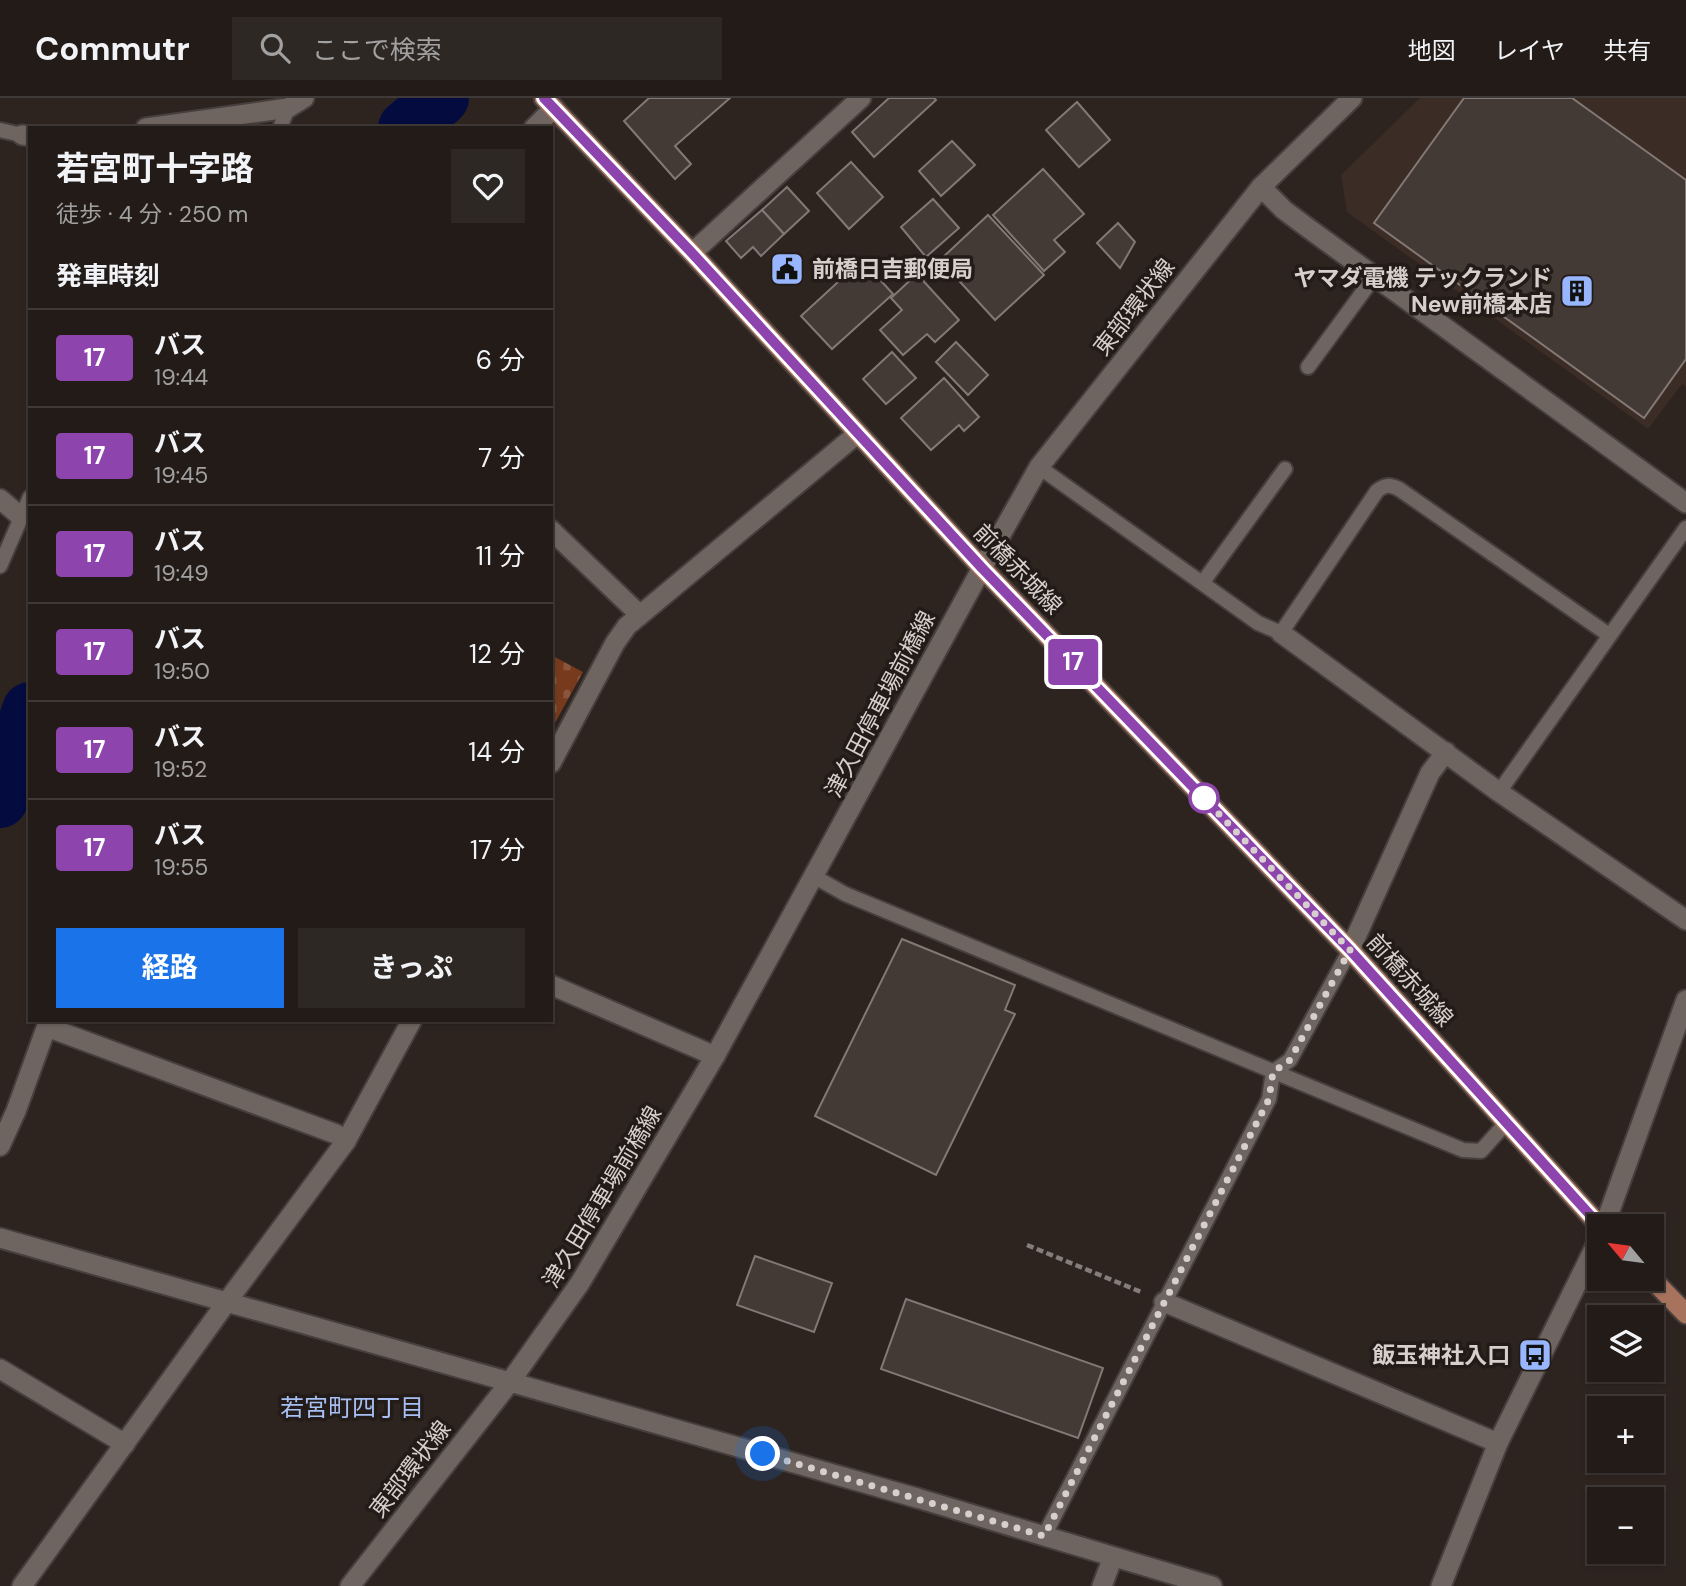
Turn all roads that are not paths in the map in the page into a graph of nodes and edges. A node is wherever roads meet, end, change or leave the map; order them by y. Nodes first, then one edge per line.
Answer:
1 (861, 98) edge
2 (1352, 98) edge
3 (296, 103) edge
4 (549, 103) edge
5 (158, 126) edge
6 (281, 126) edge
7 (535, 126) edge
8 (0, 130) edge
9 (26, 136) edge
10 (1261, 187) junction
11 (692, 253) junction
12 (1374, 277) junction
13 (1308, 367) dead end
14 (857, 434) junction
15 (1039, 467) junction
16 (1285, 468) dead end
17 (0, 499) edge
18 (28, 501) edge
19 (1686, 503) edge
20 (20, 516) junction
21 (1686, 528) edge
22 (553, 532) edge
23 (0, 566) edge
24 (982, 568) junction
25 (1203, 582) junction
26 (640, 615) junction
27 (1281, 633) junction
28 (1609, 635) junction
29 (1446, 752) junction
30 (553, 760) edge
31 (1499, 792) junction
32 (815, 877) junction
33 (1686, 920) edge
34 (1350, 950) junction
35 (553, 986) edge
36 (1686, 1000) edge
37 (411, 1022) edge
38 (48, 1024) edge
39 (715, 1056) junction
40 (1273, 1072) junction
41 (1506, 1123) junction
42 (346, 1142) junction
43 (0, 1146) edge
44 (1591, 1214) edge
45 (1608, 1214) edge
46 (0, 1238) edge
47 (1587, 1263) edge
48 (1664, 1291) edge
49 (1164, 1302) junction
50 (226, 1303) junction
51 (1686, 1314) edge
52 (0, 1369) edge
53 (510, 1382) junction
54 (1498, 1443) junction
55 (125, 1444) junction
56 (1044, 1536) junction
57 (1113, 1557) junction
58 (22, 1586) edge
59 (350, 1586) edge
60 (1102, 1586) edge
61 (1212, 1586) edge
62 (1441, 1586) edge

1 - 11 street
2 - 10 street, 東部環状線
3 - 5 street
3 - 6 lane
4 - 7 street
4 - 11 main road, 前橋赤城線
8 - 9 lane
10 - 12 street
10 - 15 street, 東部環状線
11 - 14 main road, 前橋赤城線
12 - 13 lane
12 - 19 street
14 - 24 main road, 前橋赤城線
14 - 26 street
15 - 24 street, 東部環状線
15 - 25 lane
16 - 25 lane
17 - 20 street
18 - 20 lane
20 - 23 lane
21 - 28 lane
22 - 26 street
24 - 32 street, 津久田停車場前橋線
24 - 34 main road, 前橋赤城線
25 - 27 lane
26 - 30 street
27 - 28 lane
27 - 29 street
28 - 31 lane
29 - 31 street
29 - 34 street
31 - 33 street
32 - 39 street, 津久田停車場前橋線
32 - 40 lane
34 - 40 lane
34 - 41 main road, 前橋赤城線
35 - 39 street
36 - 45 street
37 - 42 street
38 - 42 street
38 - 43 street
39 - 53 street, 津久田停車場前橋線
40 - 41 lane
40 - 49 lane
41 - 44 main road, 前橋赤城線
42 - 50 street
46 - 50 street
47 - 54 street
48 - 51 main road
49 - 54 street
49 - 56 lane
50 - 53 street
50 - 55 street
52 - 55 street
53 - 56 street
53 - 59 street, 東部環状線
54 - 62 street
55 - 58 street
56 - 57 street
57 - 60 street
57 - 61 street

